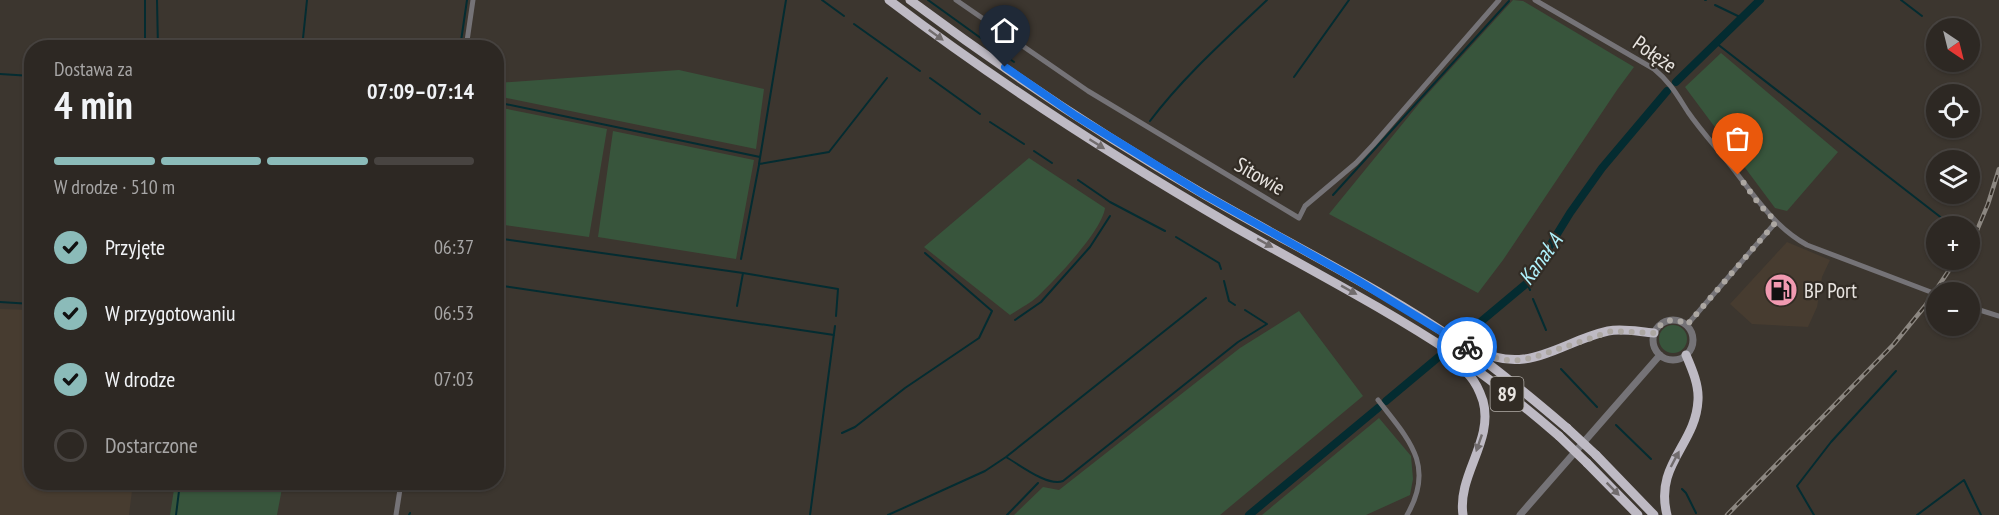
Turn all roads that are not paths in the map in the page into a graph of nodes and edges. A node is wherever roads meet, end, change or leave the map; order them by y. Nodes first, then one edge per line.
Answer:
1 (473, 0) edge
2 (888, 0) edge
3 (910, 0) edge
4 (956, 0) edge
5 (1499, 0) edge
6 (1535, 0) edge
7 (467, 40) edge
8 (1776, 222) junction
9 (1926, 290) edge
10 (1980, 310) edge
11 (1999, 316) edge
12 (1687, 325) junction
13 (1654, 333) junction
14 (1465, 347) junction
15 (1454, 354) junction
16 (1660, 355) junction
17 (1686, 355) junction
18 (1378, 400) dead end
19 (400, 490) edge
20 (396, 515) edge
21 (1407, 515) edge
22 (1463, 515) edge
23 (1520, 515) edge
24 (1638, 515) edge
25 (1654, 515) edge
26 (1667, 515) edge

1 - 7 street
2 -> 15 highway, 89
3 - 14 highway, 89
4 - 5 street, Sitowie
6 - 8 street, Połęże
8 - 9 street, Połęże
8 - 12 street
10 - 11 street
12 - 13 street
12 - 17 street
13 - 14 highway
13 - 16 street
14 - 25 highway, 89, bridge
15 -> 22 highway
15 -> 24 highway, 89, bridge
16 - 17 street
16 - 23 street
26 -> 17 highway
18 - 21 street
19 - 20 street

